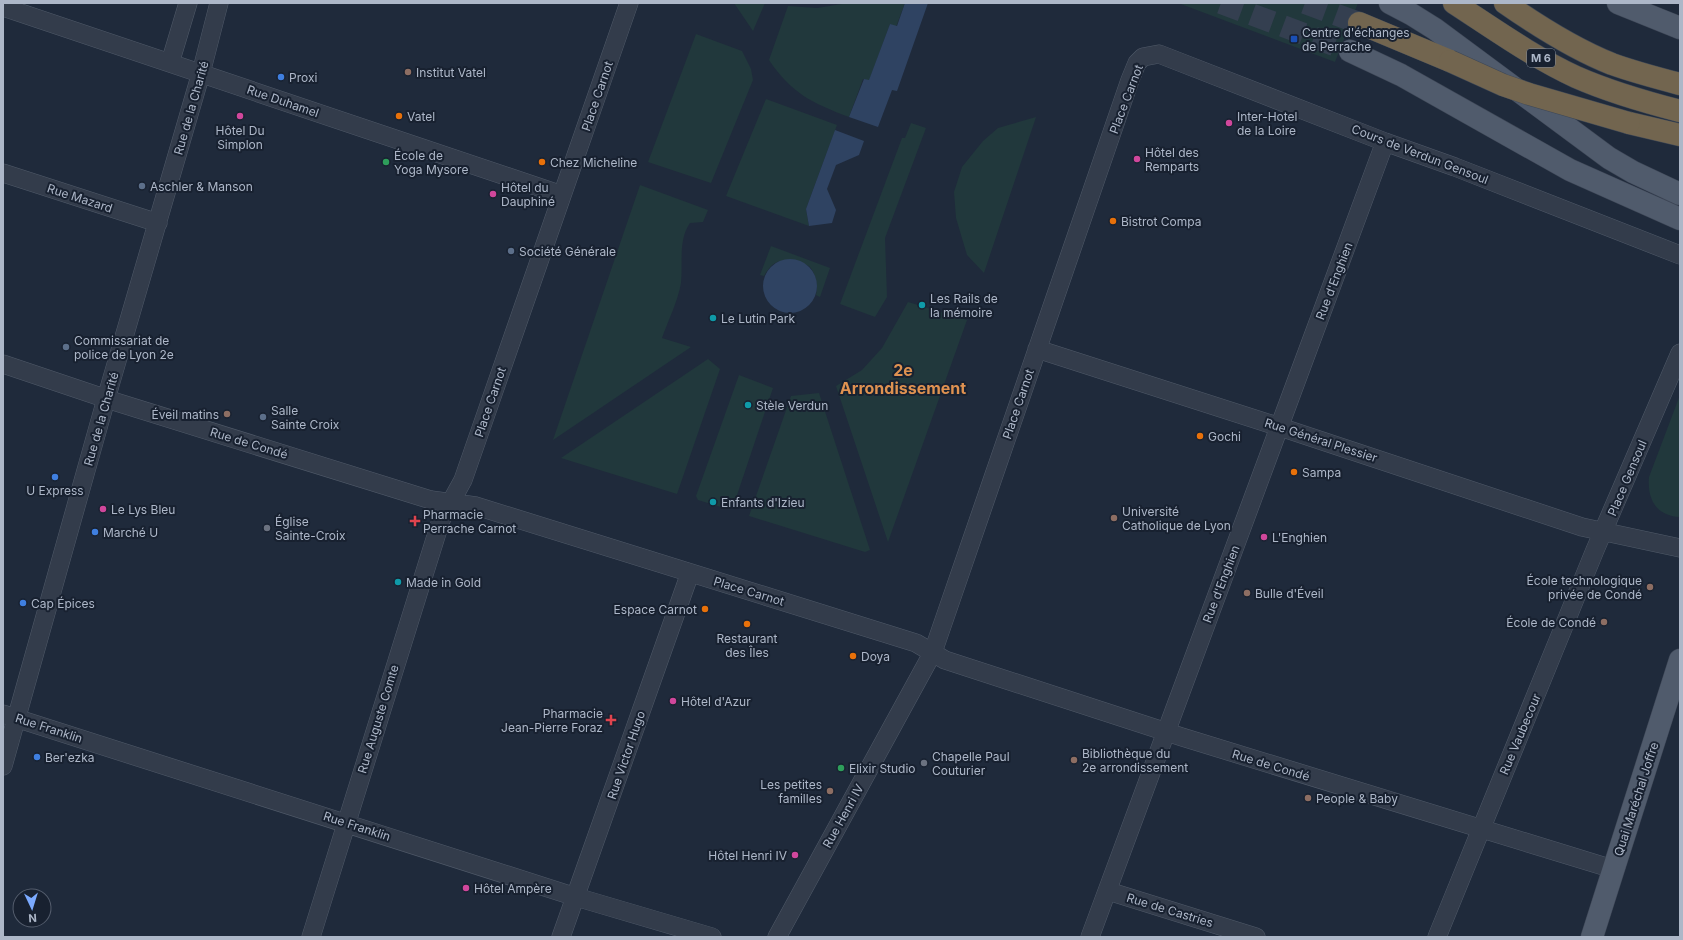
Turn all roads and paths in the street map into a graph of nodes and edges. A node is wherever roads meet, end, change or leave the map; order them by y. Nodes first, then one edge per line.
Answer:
1 (188, 3) edge
2 (219, 3) edge
3 (629, 3) edge
4 (1390, 3) edge
5 (1454, 3) edge
6 (1505, 3) edge
7 (1528, 3) edge
8 (1618, 3) edge
9 (3, 7) edge
10 (1359, 23) tunnel mouth
11 (1680, 28) edge
12 (1350, 51) tunnel mouth
13 (1586, 52) junction
14 (1159, 54) joint
15 (170, 63) junction
16 (201, 73) junction
17 (1680, 84) edge
18 (1680, 112) edge
19 (1680, 135) edge
20 (1385, 142) junction
21 (3, 173) edge
22 (1680, 194) edge
23 (562, 195) junction
24 (1680, 220) edge
25 (158, 223) junction
26 (1680, 255) edge
27 (1037, 349) junction
28 (1680, 353) edge
29 (3, 364) edge
30 (107, 398) junction
31 (1280, 427) junction
32 (451, 502) junction
33 (1604, 531) junction
34 (1680, 548) edge
35 (690, 573) junction
36 (932, 652) junction
37 (1680, 660) edge
38 (10, 716) edge
39 (1166, 732) junction
40 (3, 766) edge
41 (346, 822) junction
42 (1482, 830) junction
43 (1613, 869) junction
44 (1108, 891) junction
45 (576, 897) junction
46 (311, 937) edge
47 (562, 937) edge
48 (712, 937) edge
49 (777, 937) edge
50 (1090, 937) edge
51 (1256, 937) edge
52 (1437, 937) edge
53 (1592, 937) edge

1 - 15 street
2 - 16 street, Rue de la Charité
3 - 23 street, Place Carnot
4 - 22 main road
5 - 18 highway, M 6
6 - 13 highway, M 6
7 - 13 highway
8 - 11 main road
9 - 15 street, Rue Duhamel
10 - 19 highway, bridge
12 - 24 main road
13 - 17 highway, M 6
14 - 20 street, Cours de Verdun Gensoul
14 - 27 street, Place Carnot
15 - 16 street, Rue Duhamel
16 - 23 street, Rue Duhamel
16 - 25 street, Rue de la Charité
20 - 26 street, Cours de Verdun Gensoul
20 - 31 street, Rue d'Enghien
21 - 25 street, Rue Mazard
23 - 32 street, Place Carnot
25 - 30 street, Rue de la Charité
27 - 31 street, Rue Général Plessier
27 - 36 street, Place Carnot
28 - 33 street, Place Gensoul
29 - 30 street, Rue de Condé
30 - 32 street, Rue de Condé
30 - 38 street, Rue de la Charité
31 - 33 street, Rue Général Plessier
31 - 39 street, Rue d'Enghien
32 - 35 street, Place Carnot
32 - 41 street, Rue Auguste Comte
33 - 34 street, Place Gensoul
33 - 42 street, Rue Vaubecour
35 - 36 street, Place Carnot
35 - 45 street, Rue Victor Hugo
36 - 39 street, Rue de Condé
36 - 49 street, Rue Henri IV
37 - 43 main road, Quai Maréchal Joffre
38 - 40 street, Rue de la Charité
38 - 41 street, Rue Franklin
39 - 42 street, Rue de Condé
39 - 44 street, Rue d'Enghien
41 - 45 street, Rue Franklin
41 - 46 street, Rue Auguste Comte
42 - 43 street, Rue de Condé
42 - 52 street, Rue Vaubecour
43 - 53 main road, Quai Maréchal Joffre
44 - 50 street, Rue d'Enghien
44 - 51 street, Rue de Castries
45 - 47 street, Rue Victor Hugo
45 - 48 street, Rue Franklin

